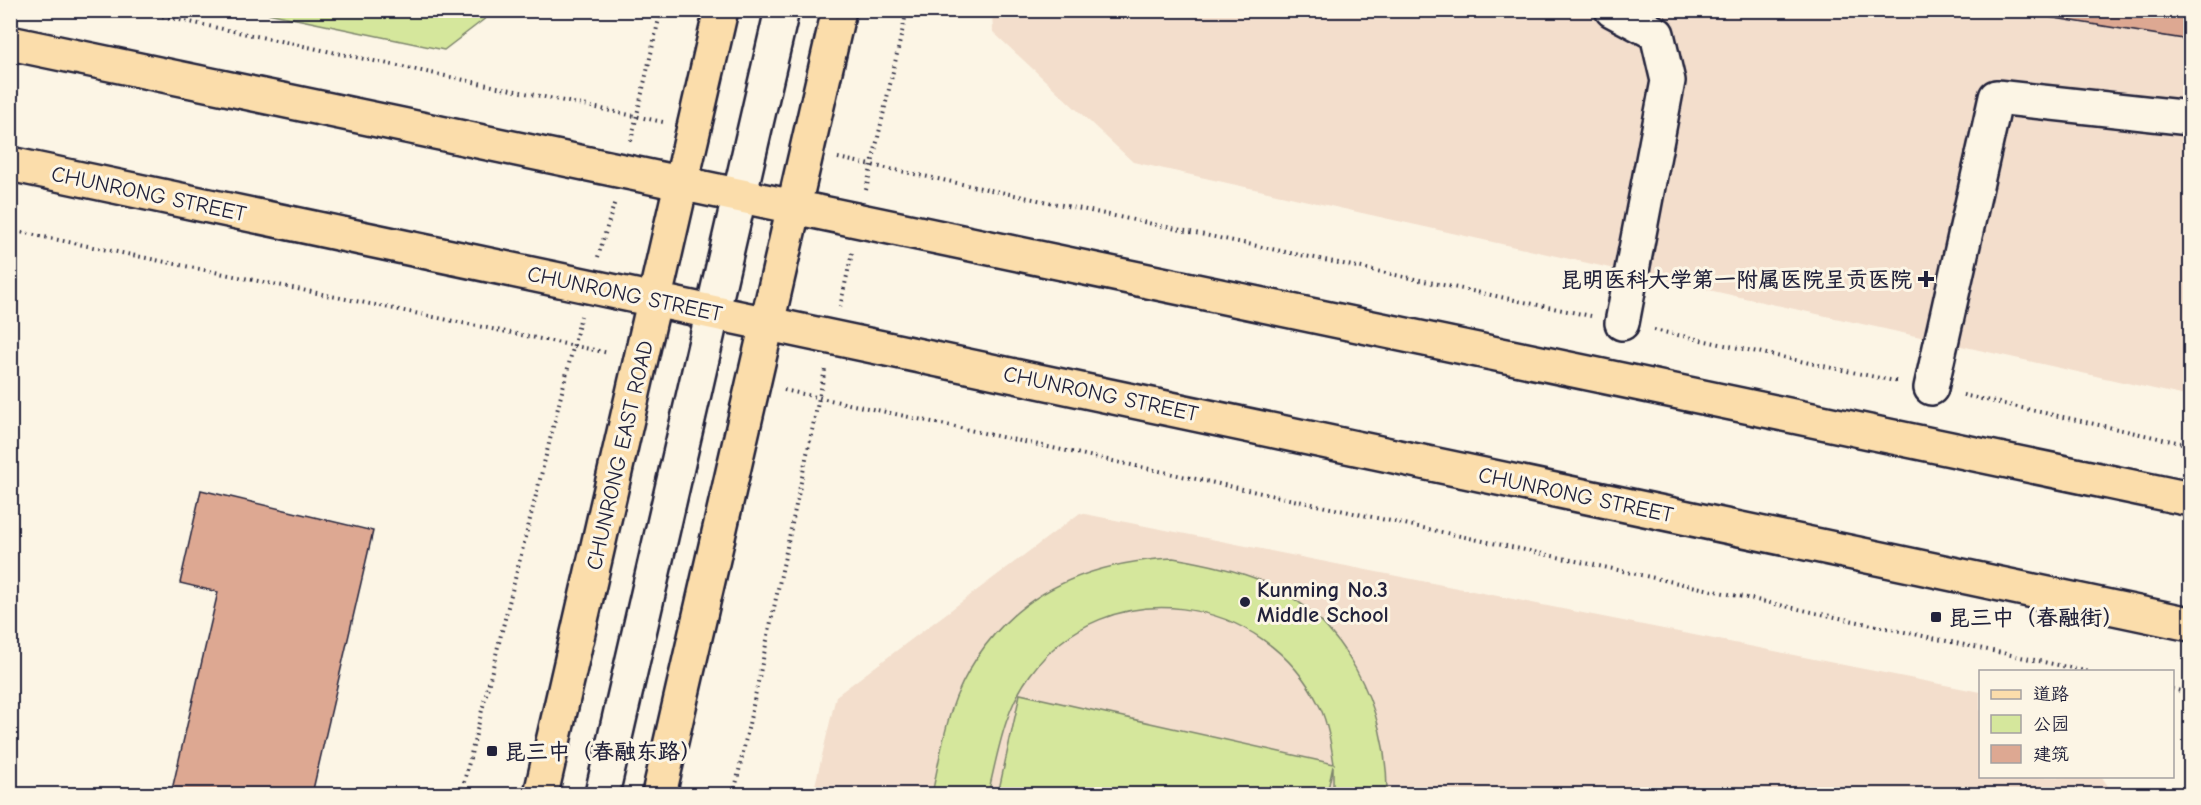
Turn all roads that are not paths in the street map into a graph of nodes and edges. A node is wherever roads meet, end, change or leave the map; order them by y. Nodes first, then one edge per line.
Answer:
1 (721, 10) edge
2 (782, 10) edge
3 (838, 10) edge
4 (1612, 10) edge
5 (10, 43) edge
6 (2190, 118) edge
7 (10, 164) edge
8 (682, 183) junction
9 (739, 195) junction
10 (793, 206) junction
11 (654, 299) junction
12 (713, 312) junction
13 (766, 323) junction
14 (1622, 323) road end
15 (1931, 388) road end
16 (2190, 499) edge
17 (2190, 624) edge
18 (541, 795) edge
19 (602, 795) edge
20 (659, 795) edge

1 - 8 main road, CHUNRONG EAST ROAD
2 - 9 lane
3 - 10 main road
4 - 14 lane
5 - 8 main road
6 - 15 lane
7 - 11 main road, CHUNRONG STREET
8 - 9 main road
8 - 11 main road, CHUNRONG EAST ROAD
9 - 10 main road
9 - 12 lane
10 - 13 main road
10 - 16 main road
11 - 12 main road, CHUNRONG STREET
11 - 18 main road, CHUNRONG EAST ROAD
12 - 13 main road, CHUNRONG STREET
12 - 19 lane
13 - 17 main road, CHUNRONG STREET
13 - 20 main road

